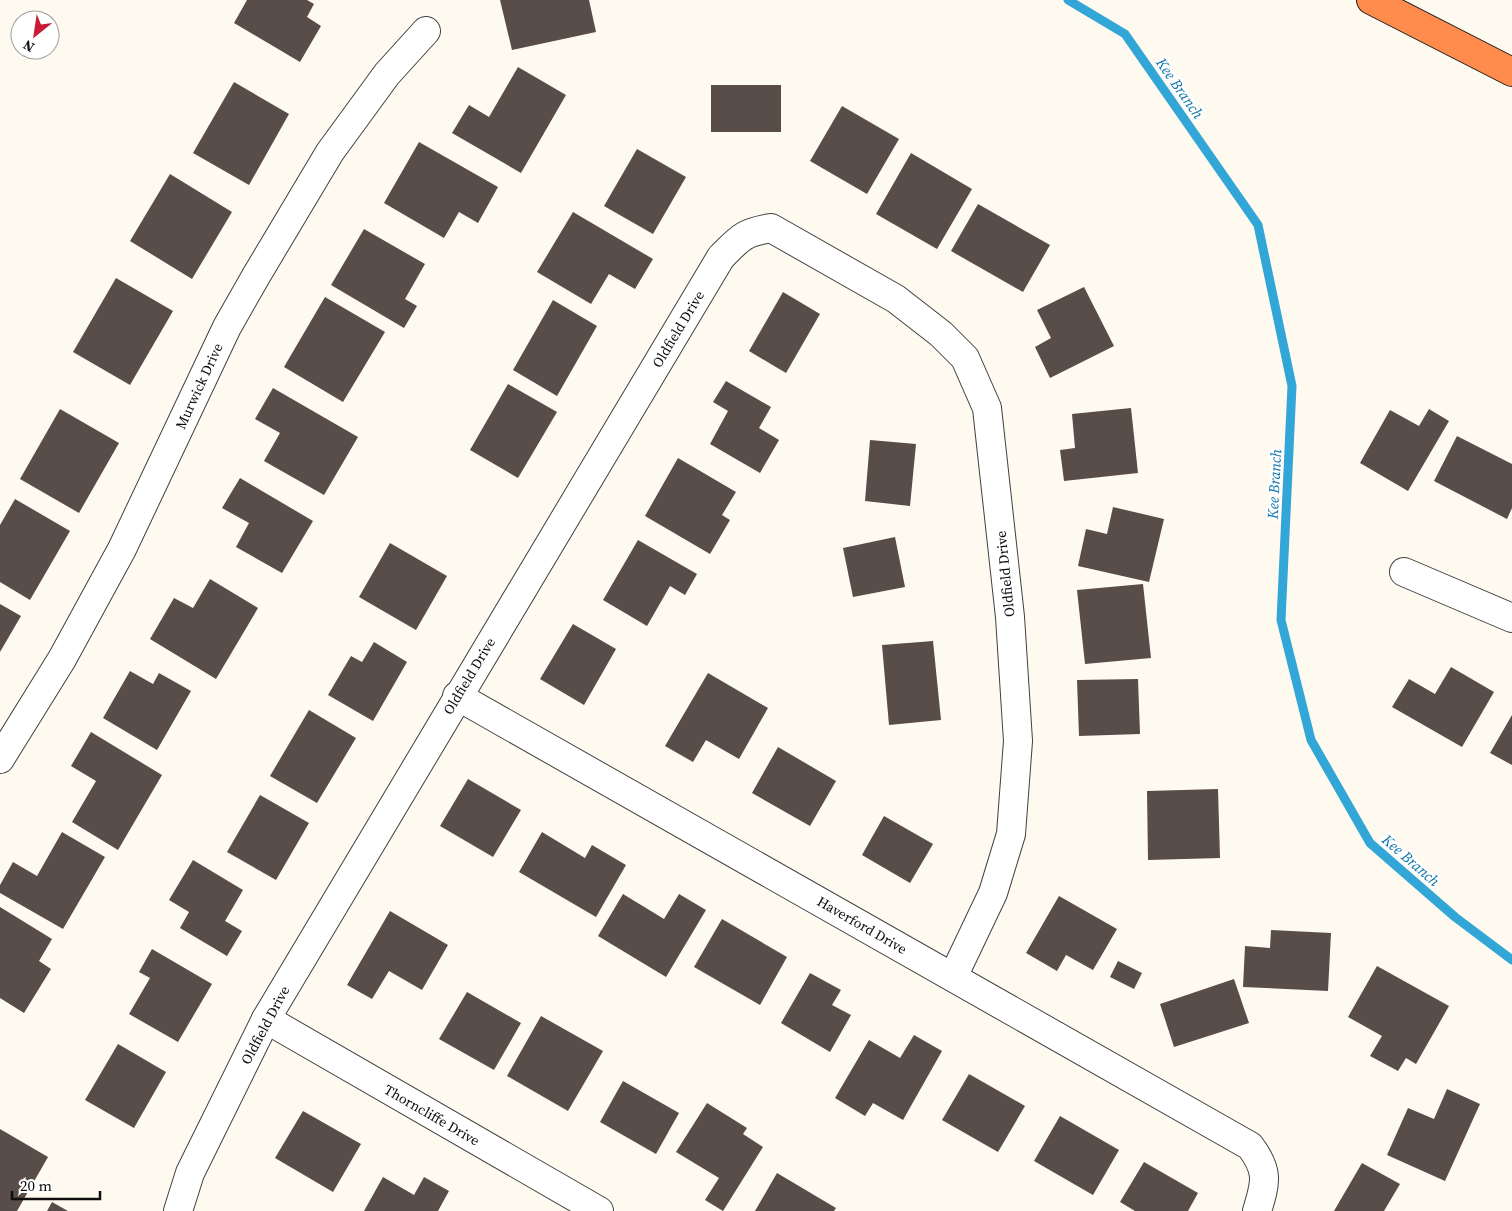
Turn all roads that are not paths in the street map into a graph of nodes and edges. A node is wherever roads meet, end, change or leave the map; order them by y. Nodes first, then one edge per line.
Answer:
1 (1371, 0) edge
2 (426, 31) dead end
3 (1512, 72) edge
4 (1404, 572) dead end
5 (1512, 618) edge
6 (457, 696) junction
7 (0, 759) edge
8 (954, 977) junction
9 (266, 1019) junction
10 (178, 1211) edge
11 (599, 1211) edge
12 (1257, 1211) edge

1 - 3 highway
2 - 7 street, Murwick Drive
4 - 5 street
6 - 8 street, Haverford Drive
6 - 8 street, Oldfield Drive
6 - 9 street, Oldfield Drive
8 - 12 street, Haverford Drive
9 - 10 street, Oldfield Drive
9 - 11 street, Thorncliffe Drive

